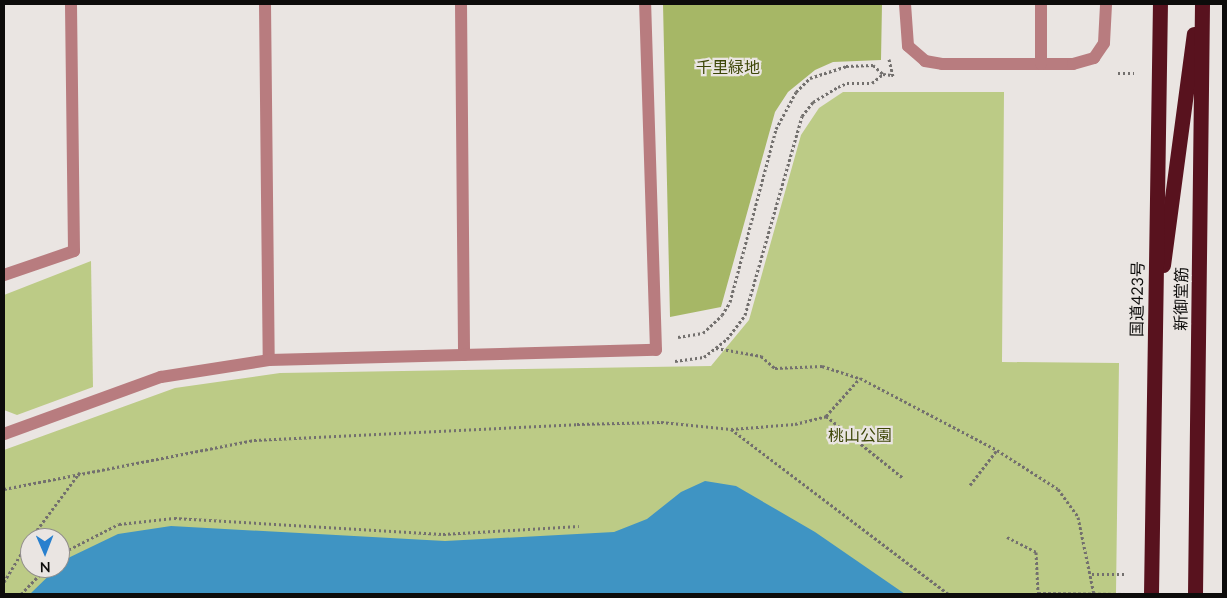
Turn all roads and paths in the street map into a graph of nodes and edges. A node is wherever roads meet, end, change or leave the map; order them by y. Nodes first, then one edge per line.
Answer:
1 (71, 4) edge
2 (265, 4) edge
3 (460, 4) edge
4 (645, 4) edge
5 (905, 4) edge
6 (1040, 4) edge
7 (1106, 4) edge
8 (1160, 4) edge
9 (1198, 4) edge
10 (1202, 4) edge
11 (1041, 64) junction
12 (1118, 73) dead end
13 (1134, 73) dead end
14 (883, 74) junction
15 (892, 75) dead end
16 (4, 274) edge
17 (1154, 338) junction
18 (716, 348) junction
19 (662, 350) junction
20 (464, 355) junction
21 (269, 360) junction
22 (860, 378) junction
23 (826, 416) junction
24 (731, 429) junction
25 (4, 434) edge
26 (997, 450) junction
27 (81, 472) junction
28 (903, 478) dead end
29 (970, 485) dead end
30 (4, 489) edge
31 (579, 526) dead end
32 (38, 528) edge
33 (1007, 537) dead end
34 (70, 549) edge
35 (20, 556) edge
36 (1092, 574) junction
37 (1125, 574) dead end
38 (36, 578) edge
39 (4, 582) edge
40 (21, 594) edge
41 (948, 594) edge
42 (1094, 594) edge
43 (1127, 594) edge
44 (1151, 594) edge
45 (1195, 594) edge

1 - 16 street
2 - 21 street
3 - 20 street
4 - 19 street
5 - 11 street
6 - 11 street
7 - 11 street
8 - 17 highway, 国道423号
9 - 17 highway
10 - 45 highway, 新御堂筋
12 - 13 path
14 - 15 path
14 - 18 path
14 - 19 path
17 - 44 highway, 国道423号
18 - 19 path
18 - 22 path
19 - 20 street
20 - 21 street
21 - 25 street
22 - 23 path
22 - 26 path
23 - 24 path
23 - 28 path
24 - 27 path
24 - 41 path
26 - 29 path
26 - 36 path
27 - 30 path
27 - 32 path
31 - 34 path
33 - 43 path
35 - 39 path
36 - 37 path
36 - 42 path
38 - 40 path

